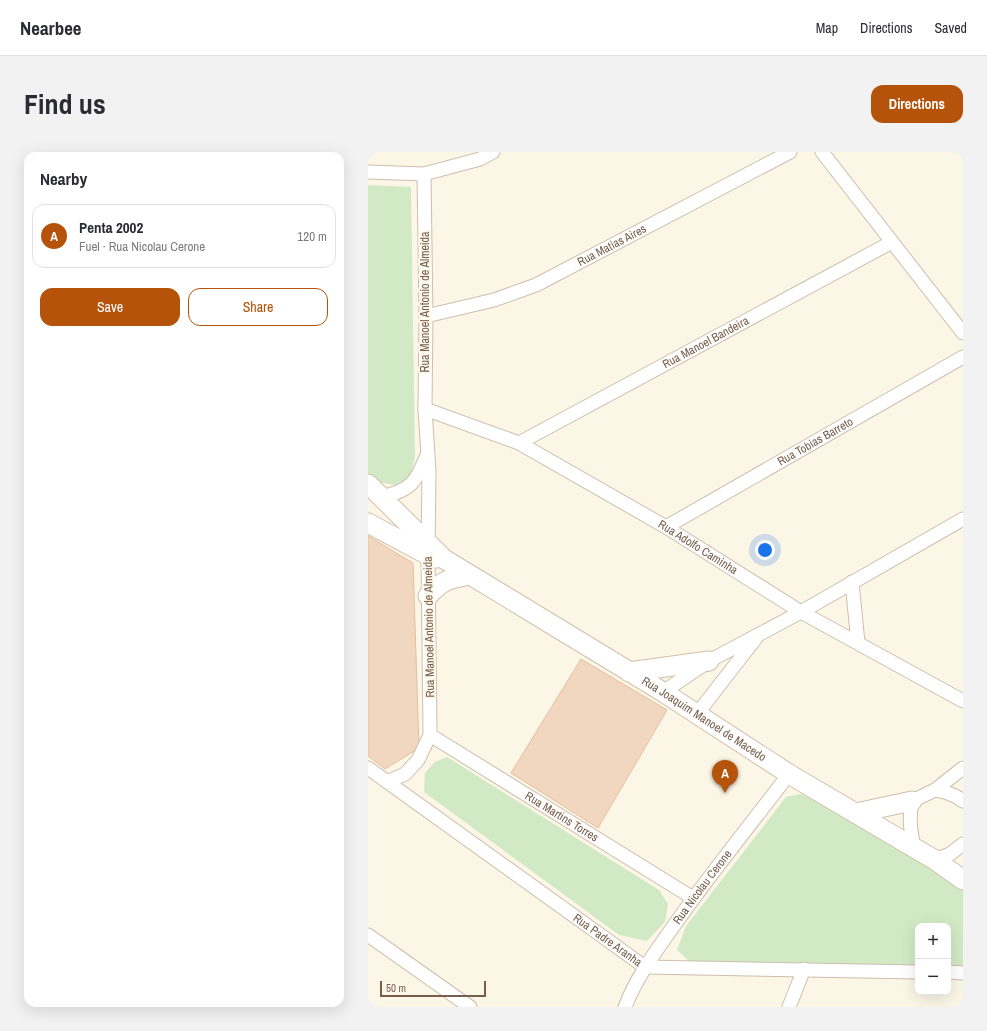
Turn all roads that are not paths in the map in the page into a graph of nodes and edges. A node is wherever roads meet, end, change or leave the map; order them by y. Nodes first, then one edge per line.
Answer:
1 (493, 152) edge
2 (790, 152) edge
3 (822, 152) edge
4 (480, 156) edge
5 (368, 172) edge
6 (424, 174) junction
7 (892, 242) junction
8 (426, 316) junction
9 (963, 333) edge
10 (963, 357) edge
11 (425, 409) junction
12 (519, 443) junction
13 (428, 453) junction
14 (375, 491) edge
15 (963, 519) edge
16 (368, 523) edge
17 (666, 526) junction
18 (433, 553) junction
19 (470, 575) junction
20 (852, 582) junction
21 (428, 596) junction
22 (801, 612) junction
23 (758, 635) junction
24 (858, 643) junction
25 (709, 661) junction
26 (629, 672) junction
27 (663, 692) junction
28 (963, 701) edge
29 (698, 714) junction
30 (430, 735) junction
31 (368, 768) edge
32 (963, 768) edge
33 (789, 774) junction
34 (387, 782) junction
35 (935, 790) junction
36 (912, 801) junction
37 (963, 801) edge
38 (856, 813) junction
39 (963, 844) edge
40 (914, 847) junction
41 (935, 860) junction
42 (963, 880) edge
43 (693, 898) junction
44 (368, 934) edge
45 (645, 967) junction
46 (804, 969) junction
47 (915, 972) edge
48 (951, 972) edge
49 (963, 973) edge
50 (470, 1007) edge
51 (625, 1007) edge
52 (790, 1007) edge

1 - 4 street
2 - 8 street, Rua Matias Aires
3 - 7 street
4 - 6 street
5 - 6 street
6 - 8 street, Rua Manoel Antonio de Almeida
7 - 9 street
7 - 12 street, Rua Manoel Bandeira
8 - 11 street, Rua Manoel Antonio de Almeida
10 - 17 street, Rua Tobias Barreto
11 - 12 street, Rua Adolfo Caminha
11 - 13 street, Rua Manoel Antonio de Almeida
12 - 17 street, Rua Adolfo Caminha
13 - 14 street, Rua Manoel Antonio de Almeida
13 - 18 street, Rua Manoel Antonio de Almeida
14 - 18 street
15 - 20 street
16 - 18 street
17 - 22 street, Rua Adolfo Caminha
18 - 19 street, Rua Joaquim Manoel de Macedo
18 - 21 street, Rua Manoel Antonio de Almeida
19 - 21 street
19 - 26 street, Rua Joaquim Manoel de Macedo
20 - 22 street
20 - 24 street
21 - 30 street, Rua Manoel Antonio de Almeida
22 - 23 street
22 - 24 street, Rua Adolfo Caminha
23 - 25 street
23 - 29 street
24 - 28 street, Rua Adolfo Caminha
25 - 26 street
25 - 27 street
26 - 27 street, Rua Joaquim Manoel de Macedo
27 - 29 street, Rua Joaquim Manoel de Macedo
29 - 33 street, Rua Joaquim Manoel de Macedo
30 - 34 street, Rua Manoel Antonio de Almeida
30 - 43 street, Rua Martins Torres
31 - 34 street, Rua Padre Aranha
32 - 35 street
33 - 38 street, Rua Joaquim Manoel de Macedo
33 - 43 street, Rua Nicolau Cerone
34 - 45 street, Rua Padre Aranha
35 - 36 street
35 - 37 street
36 - 38 street
36 - 40 street
38 - 40 street, Rua Joaquim Manoel de Macedo
39 - 41 street
40 - 41 street, Rua Joaquim Manoel de Macedo
41 - 42 street, Rua Joaquim Manoel de Macedo
43 - 45 street, Rua Nicolau Cerone
44 - 50 street
45 - 46 street, Rua Padre Aranha
45 - 51 street, Rua Nicolau Cerone
46 - 47 street, Rua Padre Aranha
46 - 52 street
48 - 49 street

